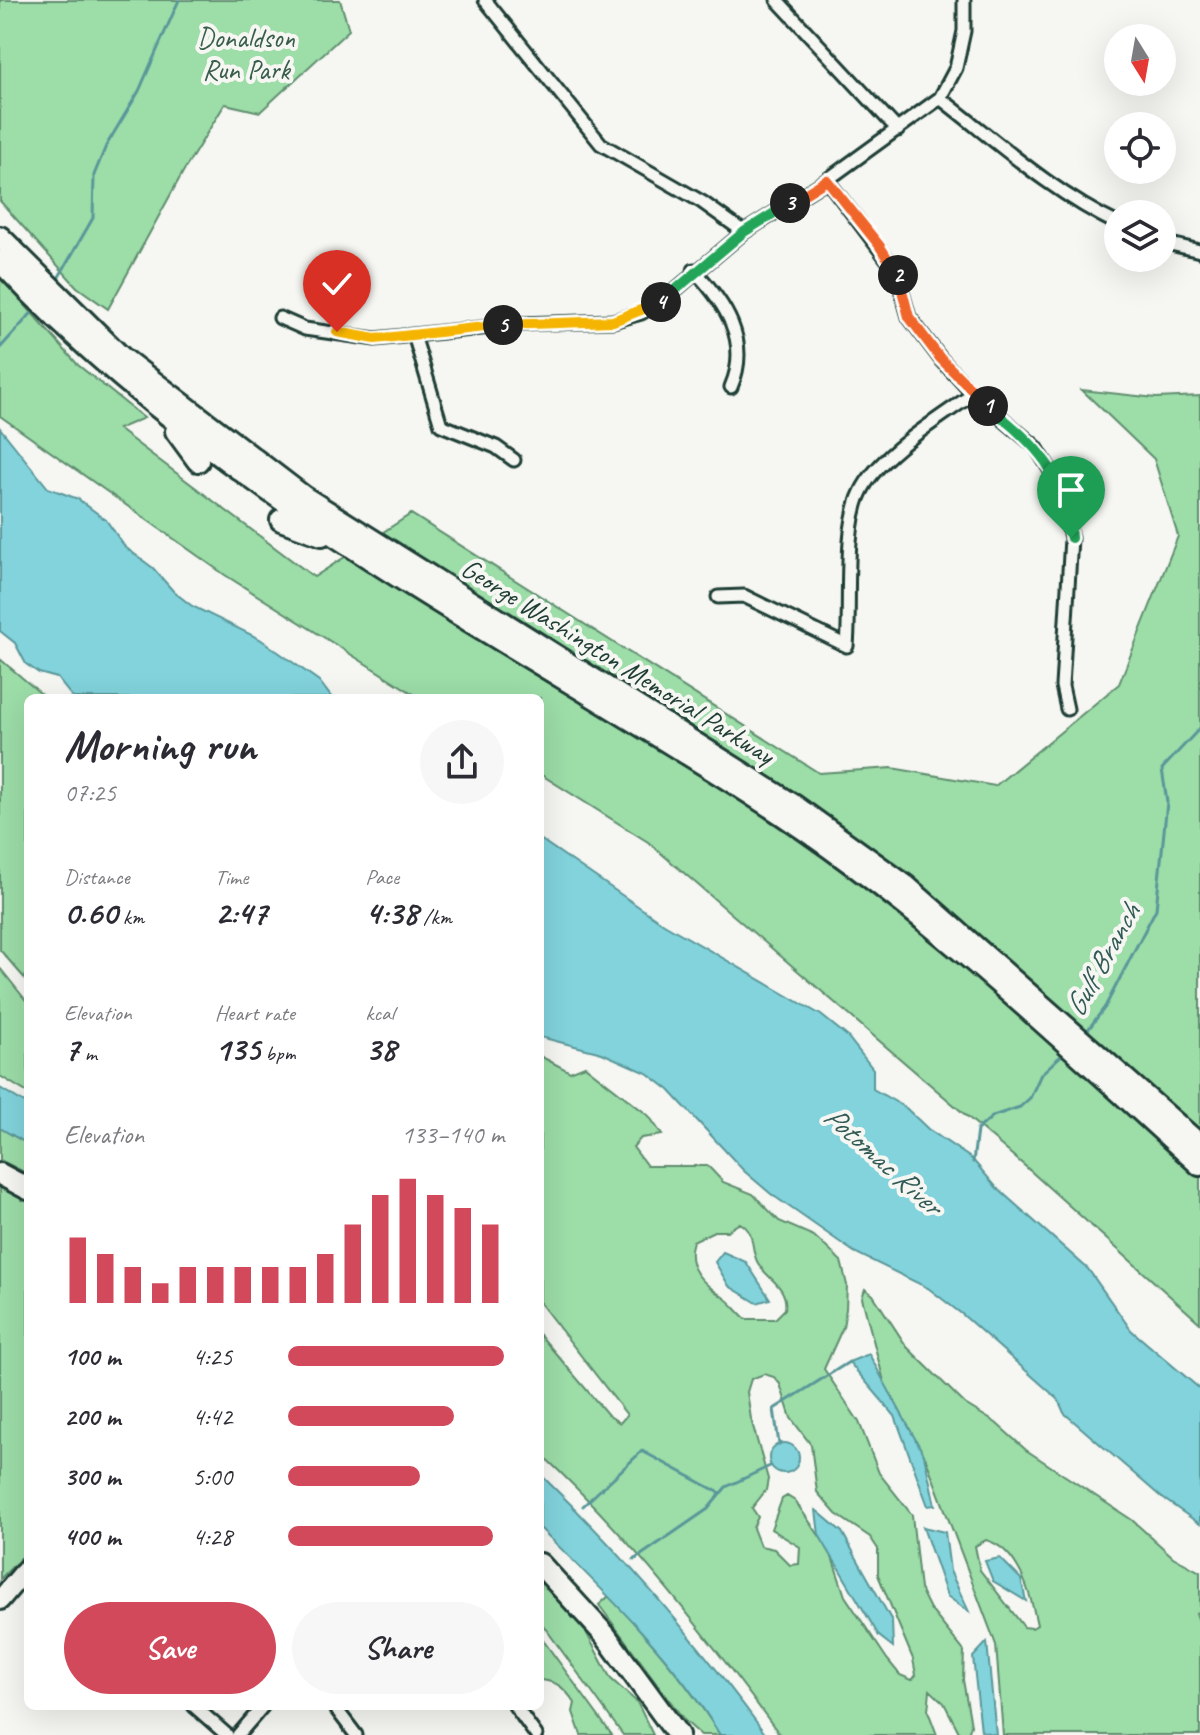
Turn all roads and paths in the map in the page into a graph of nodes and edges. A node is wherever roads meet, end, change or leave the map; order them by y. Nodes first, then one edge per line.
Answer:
1 (485, 0) edge
2 (777, 0) edge
3 (964, 0) edge
4 (940, 98) junction
5 (898, 130) junction
6 (827, 180) junction
7 (1104, 218) edge
8 (744, 232) junction
9 (0, 237) edge
10 (1176, 245) edge
11 (1200, 251) edge
12 (0, 261) edge
13 (694, 270) junction
14 (280, 318) dead end
15 (414, 335) junction
16 (115, 362) junction
17 (731, 387) dead end
18 (973, 394) junction
19 (166, 414) junction
20 (514, 460) dead end
21 (198, 461) dead end
22 (281, 520) dead end
23 (344, 540) junction
24 (718, 597) dead end
25 (1067, 709) dead end
26 (997, 974) junction
27 (1154, 1114) junction
28 (1200, 1145) edge
29 (1200, 1165) edge
30 (0, 1174) edge
31 (24, 1187) edge
32 (544, 1568) edge
33 (24, 1572) edge
34 (0, 1600) edge
35 (199, 1710) edge
36 (260, 1710) edge
37 (337, 1710) edge
38 (518, 1710) edge
39 (227, 1735) edge
40 (238, 1735) edge
41 (356, 1735) edge
42 (536, 1735) edge
43 (678, 1735) edge

1 - 8 street
2 - 5 street
3 - 4 street
4 - 5 street
4 - 7 street
5 - 6 street
6 - 8 street
6 - 18 street
8 - 13 street
9 - 16 highway, George Washington Memorial Parkway
10 - 11 street
12 - 16 highway, George Washington Memorial Parkway
13 - 15 street
13 - 17 street
14 - 15 street
15 - 20 street
16 - 19 highway, George Washington Memorial Parkway
16 - 26 highway, George Washington Memorial Parkway
18 - 24 street
18 - 25 street
19 - 21 highway
19 - 23 highway, George Washington Memorial Parkway
22 - 23 highway
23 - 26 highway, George Washington Memorial Parkway
26 - 27 highway, George Washington Memorial Parkway
27 - 28 highway, George Washington Memorial Parkway
27 - 29 highway, George Washington Memorial Parkway
30 - 31 highway
32 - 43 highway
33 - 34 main road
35 - 39 street
36 - 40 street
37 - 41 street
38 - 42 street

